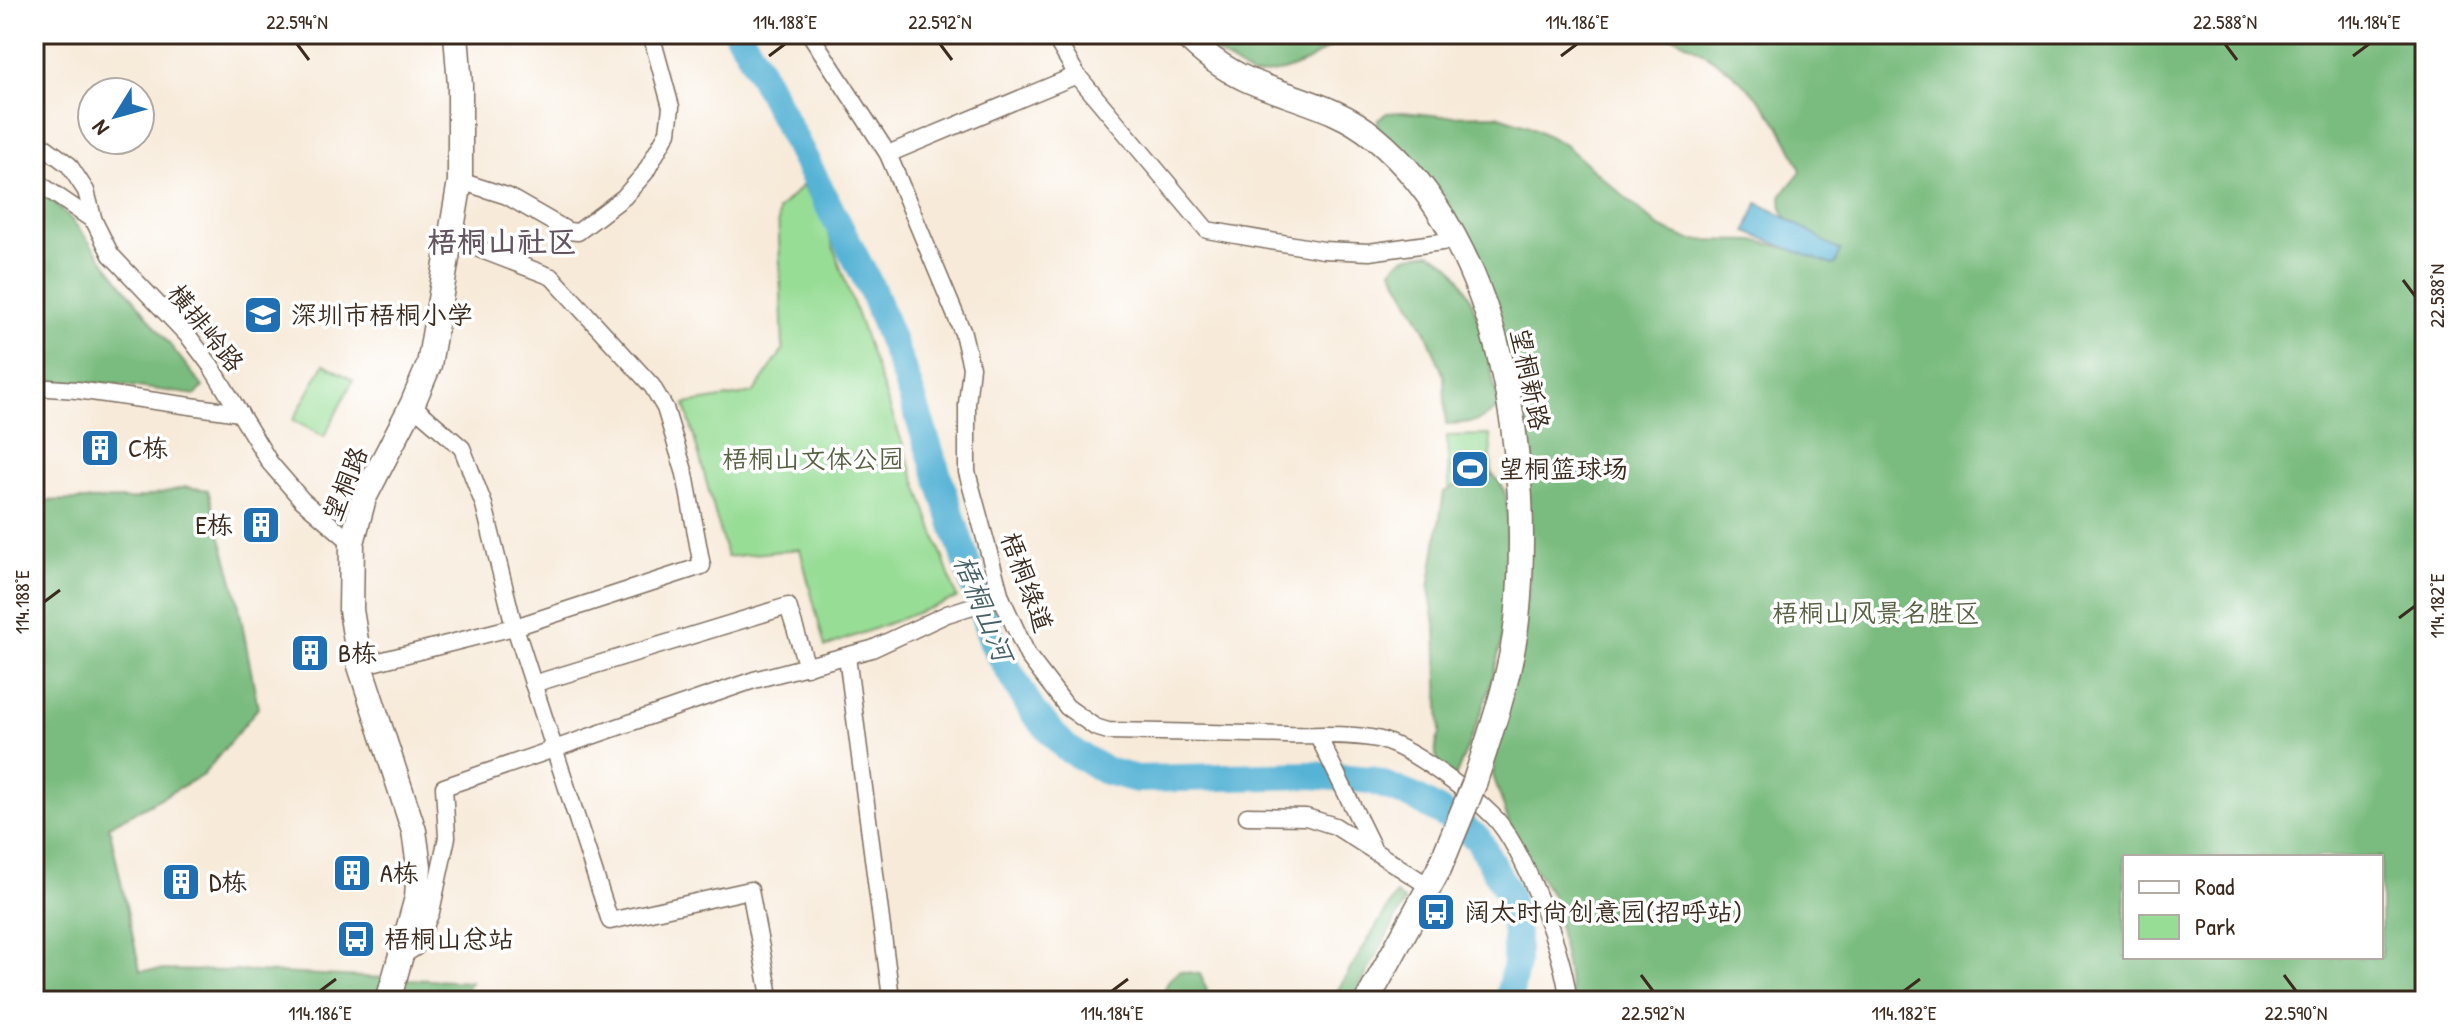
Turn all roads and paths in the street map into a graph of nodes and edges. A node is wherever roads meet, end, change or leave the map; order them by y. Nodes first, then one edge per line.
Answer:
1 (456, 34) edge
2 (651, 34) edge
3 (810, 34) edge
4 (1053, 34) edge
5 (1184, 34) edge
6 (1077, 75) junction
7 (34, 139) edge
8 (888, 154) junction
9 (34, 180) edge
10 (460, 181) junction
11 (94, 221) junction
12 (450, 238) junction
13 (1456, 240) junction
14 (34, 387) edge
15 (412, 405) junction
16 (240, 413) junction
17 (352, 543) junction
18 (997, 599) junction
19 (515, 627) junction
20 (847, 656) junction
21 (360, 666) junction
22 (807, 667) junction
23 (533, 684) junction
24 (1318, 736) junction
25 (554, 748) junction
26 (1247, 816) dead end
27 (1373, 848) junction
28 (1435, 878) junction
29 (402, 956) junction
30 (890, 990) dead end
31 (388, 1001) edge
32 (771, 1001) edge
33 (1367, 1001) edge
34 (1568, 1001) edge

1 - 10 street, 望桐路
2 - 10 street
3 - 8 street, 梧桐绿道
4 - 6 street
5 - 13 street, 望桐新路
6 - 8 street
6 - 13 street
7 - 11 street, 横排岭路
8 - 18 street, 梧桐绿道
9 - 11 street
10 - 12 street, 望桐路
11 - 16 street, 横排岭路
12 - 15 street, 望桐路
12 - 19 street
13 - 28 street, 望桐新路, bridge
14 - 16 street
15 - 17 street, 望桐路
15 - 19 street
16 - 17 street, 横排岭路
17 - 21 street, 望桐路
18 - 20 street
18 - 24 street, 梧桐绿道
19 - 21 street
19 - 23 street
20 - 22 street
20 - 30 street
21 - 29 street, 望桐路
22 - 23 street
22 - 25 street
23 - 25 street
24 - 27 street
24 - 34 street, 梧桐绿道
25 - 29 street
25 - 32 street
26 - 27 street
27 - 28 street
28 - 33 street, 望桐新路
29 - 31 street, 望桐路

